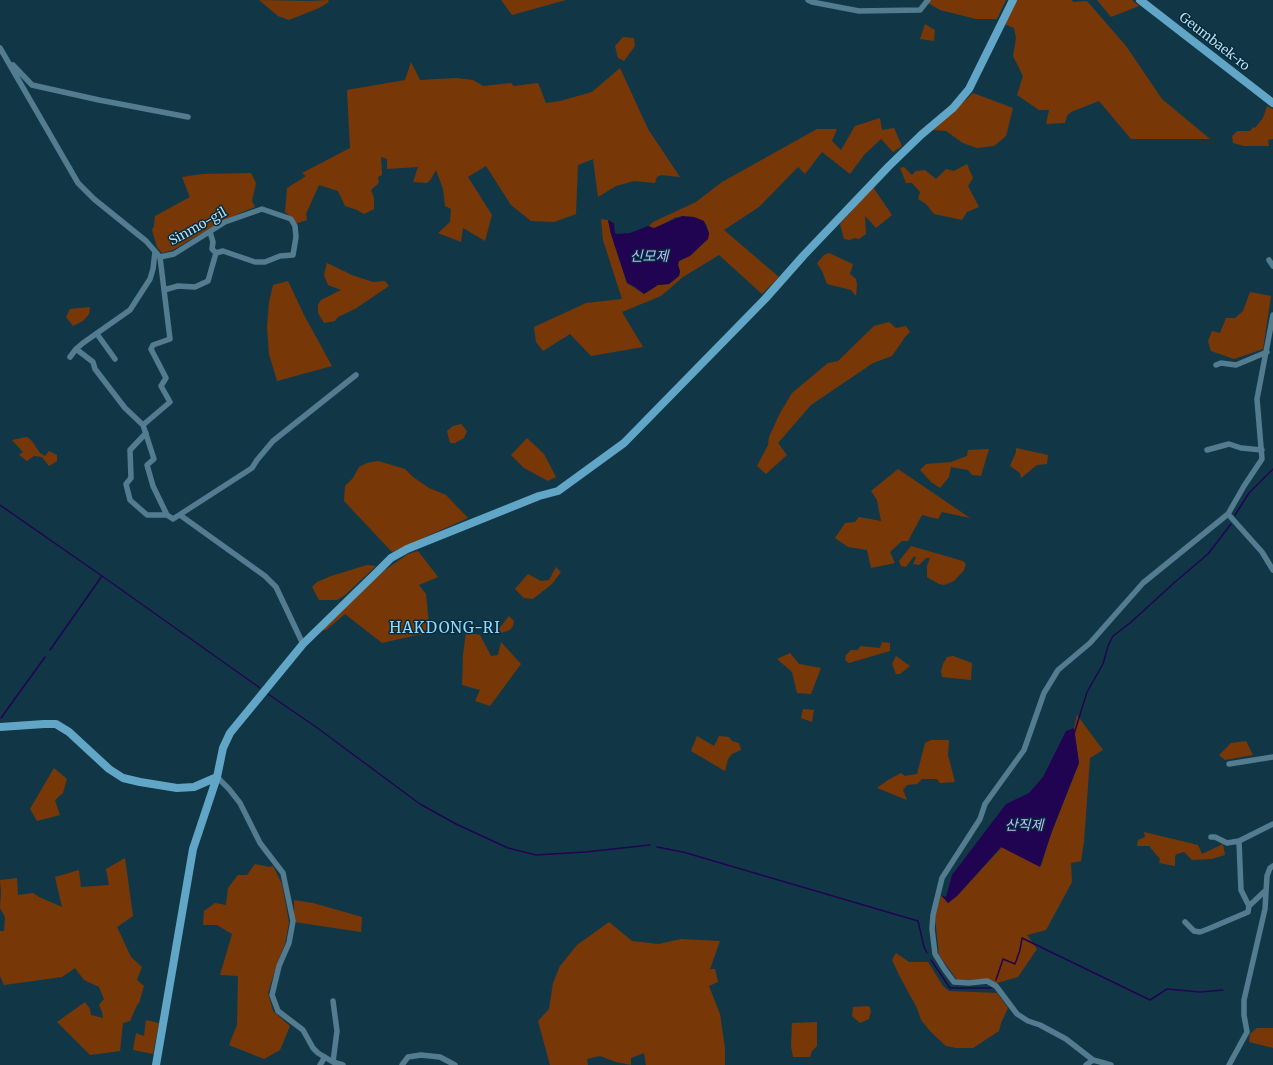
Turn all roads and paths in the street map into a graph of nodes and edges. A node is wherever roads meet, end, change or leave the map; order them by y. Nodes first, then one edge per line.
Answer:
1 (808, 0) edge
2 (928, 0) edge
3 (1013, 0) edge
4 (1140, 0) edge
5 (0, 48) edge
6 (8, 59) junction
7 (1273, 103) edge
8 (188, 117) dead end
9 (210, 232) junction
10 (155, 252) junction
11 (216, 253) junction
12 (160, 257) junction
13 (1269, 260) dead end
14 (1273, 266) edge
15 (164, 290) junction
16 (1273, 315) edge
17 (97, 334) junction
18 (76, 349) junction
19 (1267, 352) junction
20 (70, 357) dead end
21 (115, 359) dead end
22 (1216, 365) dead end
23 (356, 375) dead end
24 (143, 425) junction
25 (146, 433) junction
26 (1207, 450) dead end
27 (1262, 450) junction
28 (180, 514) junction
29 (1228, 514) junction
30 (167, 515) junction
31 (1273, 570) edge
32 (302, 644) junction
33 (0, 727) edge
34 (1273, 757) edge
35 (1229, 764) dead end
36 (217, 777) junction
37 (1273, 824) edge
38 (1211, 837) dead end
39 (1239, 841) junction
40 (1273, 866) edge
41 (1266, 890) junction
42 (1249, 906) junction
43 (1185, 922) dead end
44 (333, 1001) dead end
45 (325, 1057) junction
46 (1093, 1060) junction
47 (333, 1062) junction
48 (156, 1065) edge
49 (320, 1065) edge
50 (343, 1065) edge
51 (402, 1065) edge
52 (455, 1065) edge
53 (1086, 1065) edge
54 (1111, 1065) edge
55 (1229, 1065) edge

1 - 2 street
3 - 32 street
4 - 7 street, Geumbaek-ro
5 - 6 street, Sinmo-gil
6 - 8 street
6 - 10 street, Sinmo-gil
9 - 11 street
9 - 11 street, Sinmo-gil
9 - 12 street, Sinmo-gil
10 - 12 street, Sinmo-gil
10 - 17 street, Sinmo-gil
11 - 15 street
12 - 15 street, Sinmo-gil
13 - 14 street
15 - 24 street, Sinmo-gil
16 - 19 street
17 - 18 street, Sinmo-gil
17 - 21 street
18 - 20 street, Sinmo-gil
18 - 24 street
19 - 22 street
19 - 27 street
23 - 28 street
24 - 25 street
25 - 30 street
25 - 30 street
26 - 27 street
27 - 29 street
28 - 30 street
28 - 32 street
29 - 31 street
29 - 46 street
32 - 36 street
33 - 36 street
34 - 35 street
36 - 45 street
36 - 48 street
37 - 39 street
38 - 39 street
39 - 42 street
40 - 41 street
41 - 42 street
41 - 55 street
42 - 43 street
44 - 47 street
45 - 47 street
45 - 49 street
46 - 53 street
46 - 54 street
47 - 50 street
51 - 52 street

